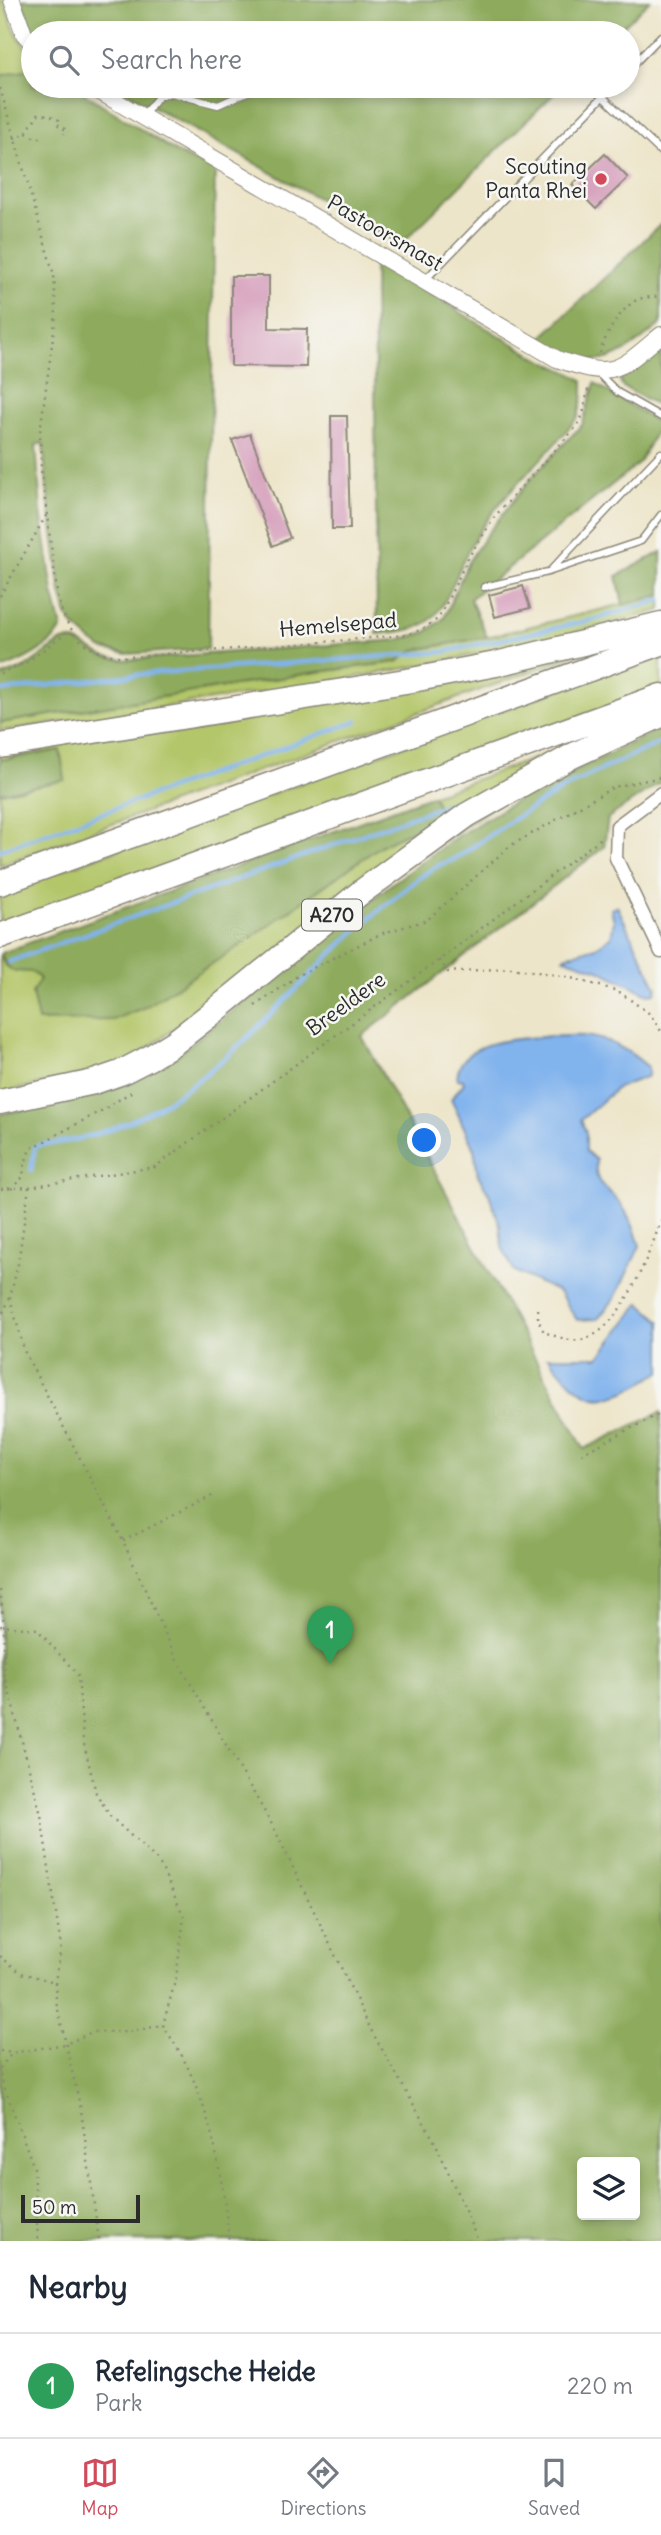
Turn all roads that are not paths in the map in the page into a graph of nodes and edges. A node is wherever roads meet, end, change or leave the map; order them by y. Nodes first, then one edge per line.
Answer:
1 (12, 0) edge
2 (21, 26) edge
3 (661, 36) edge
4 (640, 58) edge
5 (110, 98) edge
6 (157, 98) edge
7 (190, 98) edge
8 (234, 98) edge
9 (602, 98) edge
10 (604, 98) edge
11 (142, 117) junction
12 (661, 152) edge
13 (425, 280) junction
14 (661, 335) edge
15 (596, 370) junction
16 (661, 417) edge
17 (661, 453) edge
18 (661, 515) edge
19 (548, 572) junction
20 (484, 587) dead end
21 (661, 624) edge
22 (661, 643) edge
23 (661, 696) edge
24 (661, 715) edge
25 (0, 746) edge
26 (661, 793) edge
27 (0, 883) edge
28 (0, 936) edge
29 (661, 952) edge
30 (0, 1102) edge

1 - 2 street
3 - 4 lane
5 - 11 street, Pastoorsmast
6 - 11 lane
7 - 8 lane
9 - 13 lane
10 - 12 lane
11 - 13 street, Pastoorsmast
13 - 15 street, Pastoorsmast
14 - 15 street
15 - 16 lane
17 - 19 lane
18 - 19 lane
19 - 20 lane
21 - 25 highway
22 - 27 highway
23 - 28 highway
24 - 30 highway, A270
26 - 29 street

